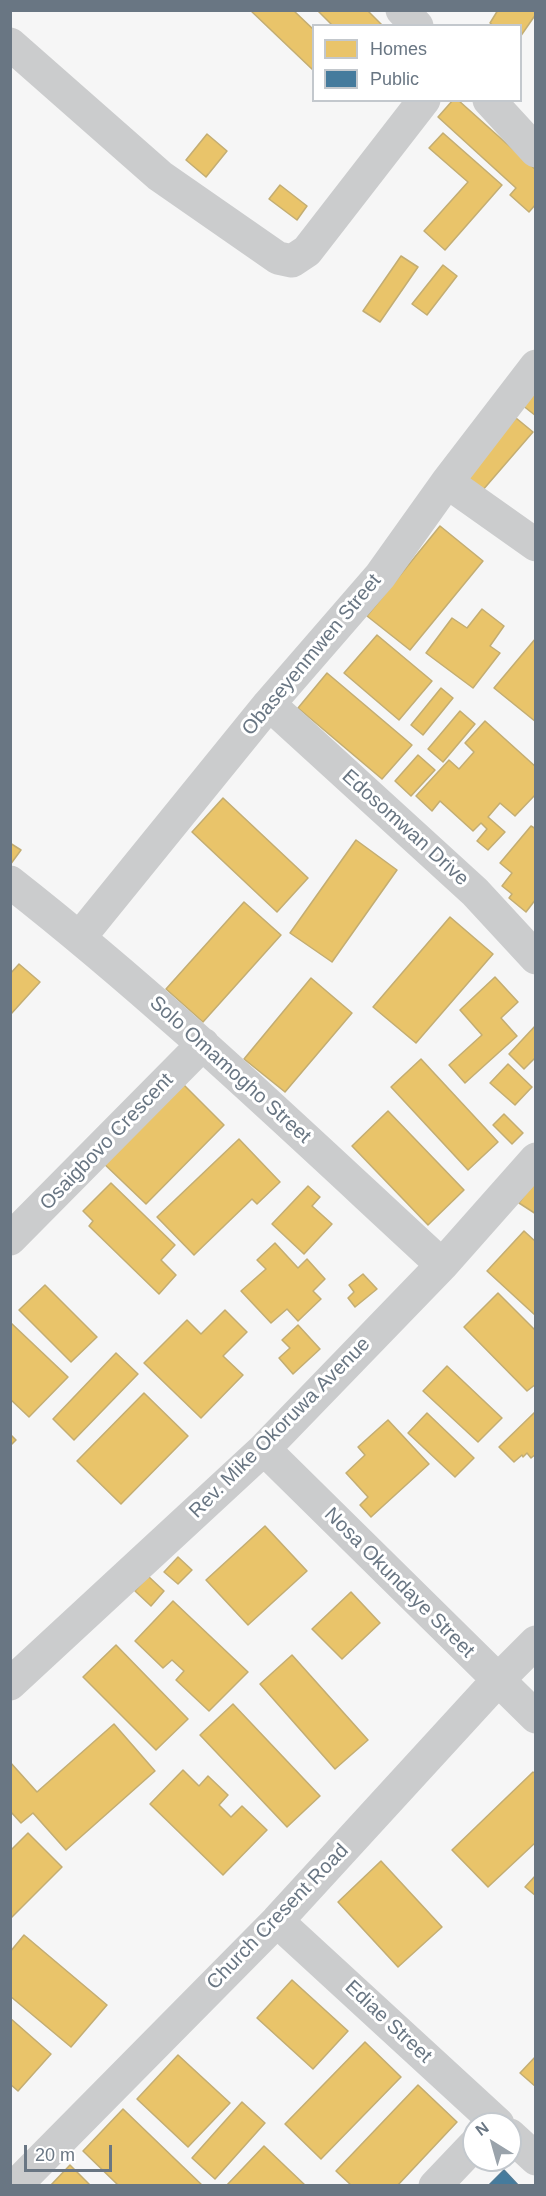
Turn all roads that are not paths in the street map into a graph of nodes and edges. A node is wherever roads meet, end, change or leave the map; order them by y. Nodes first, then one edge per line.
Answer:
1 (402, 10) edge
2 (415, 24) edge
3 (10, 44) edge
4 (422, 102) edge
5 (491, 102) edge
6 (536, 151) edge
7 (536, 366) edge
8 (447, 482) junction
9 (536, 545) edge
10 (269, 704) junction
11 (10, 882) edge
12 (80, 937) junction
13 (536, 958) edge
14 (203, 1044) junction
15 (536, 1159) edge
16 (10, 1239) edge
17 (442, 1265) junction
18 (264, 1449) junction
19 (536, 1642) edge
20 (497, 1681) junction
21 (10, 1684) edge
22 (536, 1717) edge
23 (277, 1921) junction
24 (475, 2112) edge
25 (522, 2149) edge
26 (536, 2159) edge
27 (462, 2160) edge
28 (15, 2186) edge
29 (435, 2186) edge

1 - 2 street
3 - 4 street
5 - 6 street
7 - 8 street, Obaseyenmwen Street
8 - 9 street
8 - 10 street, Obaseyenmwen Street
10 - 12 street, Obaseyenmwen Street
10 - 13 street, Edosomwan Drive
11 - 12 street, Solo Omamogho Street
12 - 14 street, Solo Omamogho Street
14 - 16 street, Osaigbovo Crescent
14 - 17 street, Solo Omamogho Street
15 - 17 street, Rev. Mike Okoruwa Avenue
17 - 18 street, Rev. Mike Okoruwa Avenue
18 - 20 street, Nosa Okundaye Street
18 - 21 street, Rev. Mike Okoruwa Avenue
19 - 20 street, Church Cresent Road
20 - 22 street, Nosa Okundaye Street
20 - 23 street, Church Cresent Road
23 - 24 street, Ediae Street
23 - 28 street, Church Cresent Road
25 - 26 street, Ediae Street
27 - 29 street

